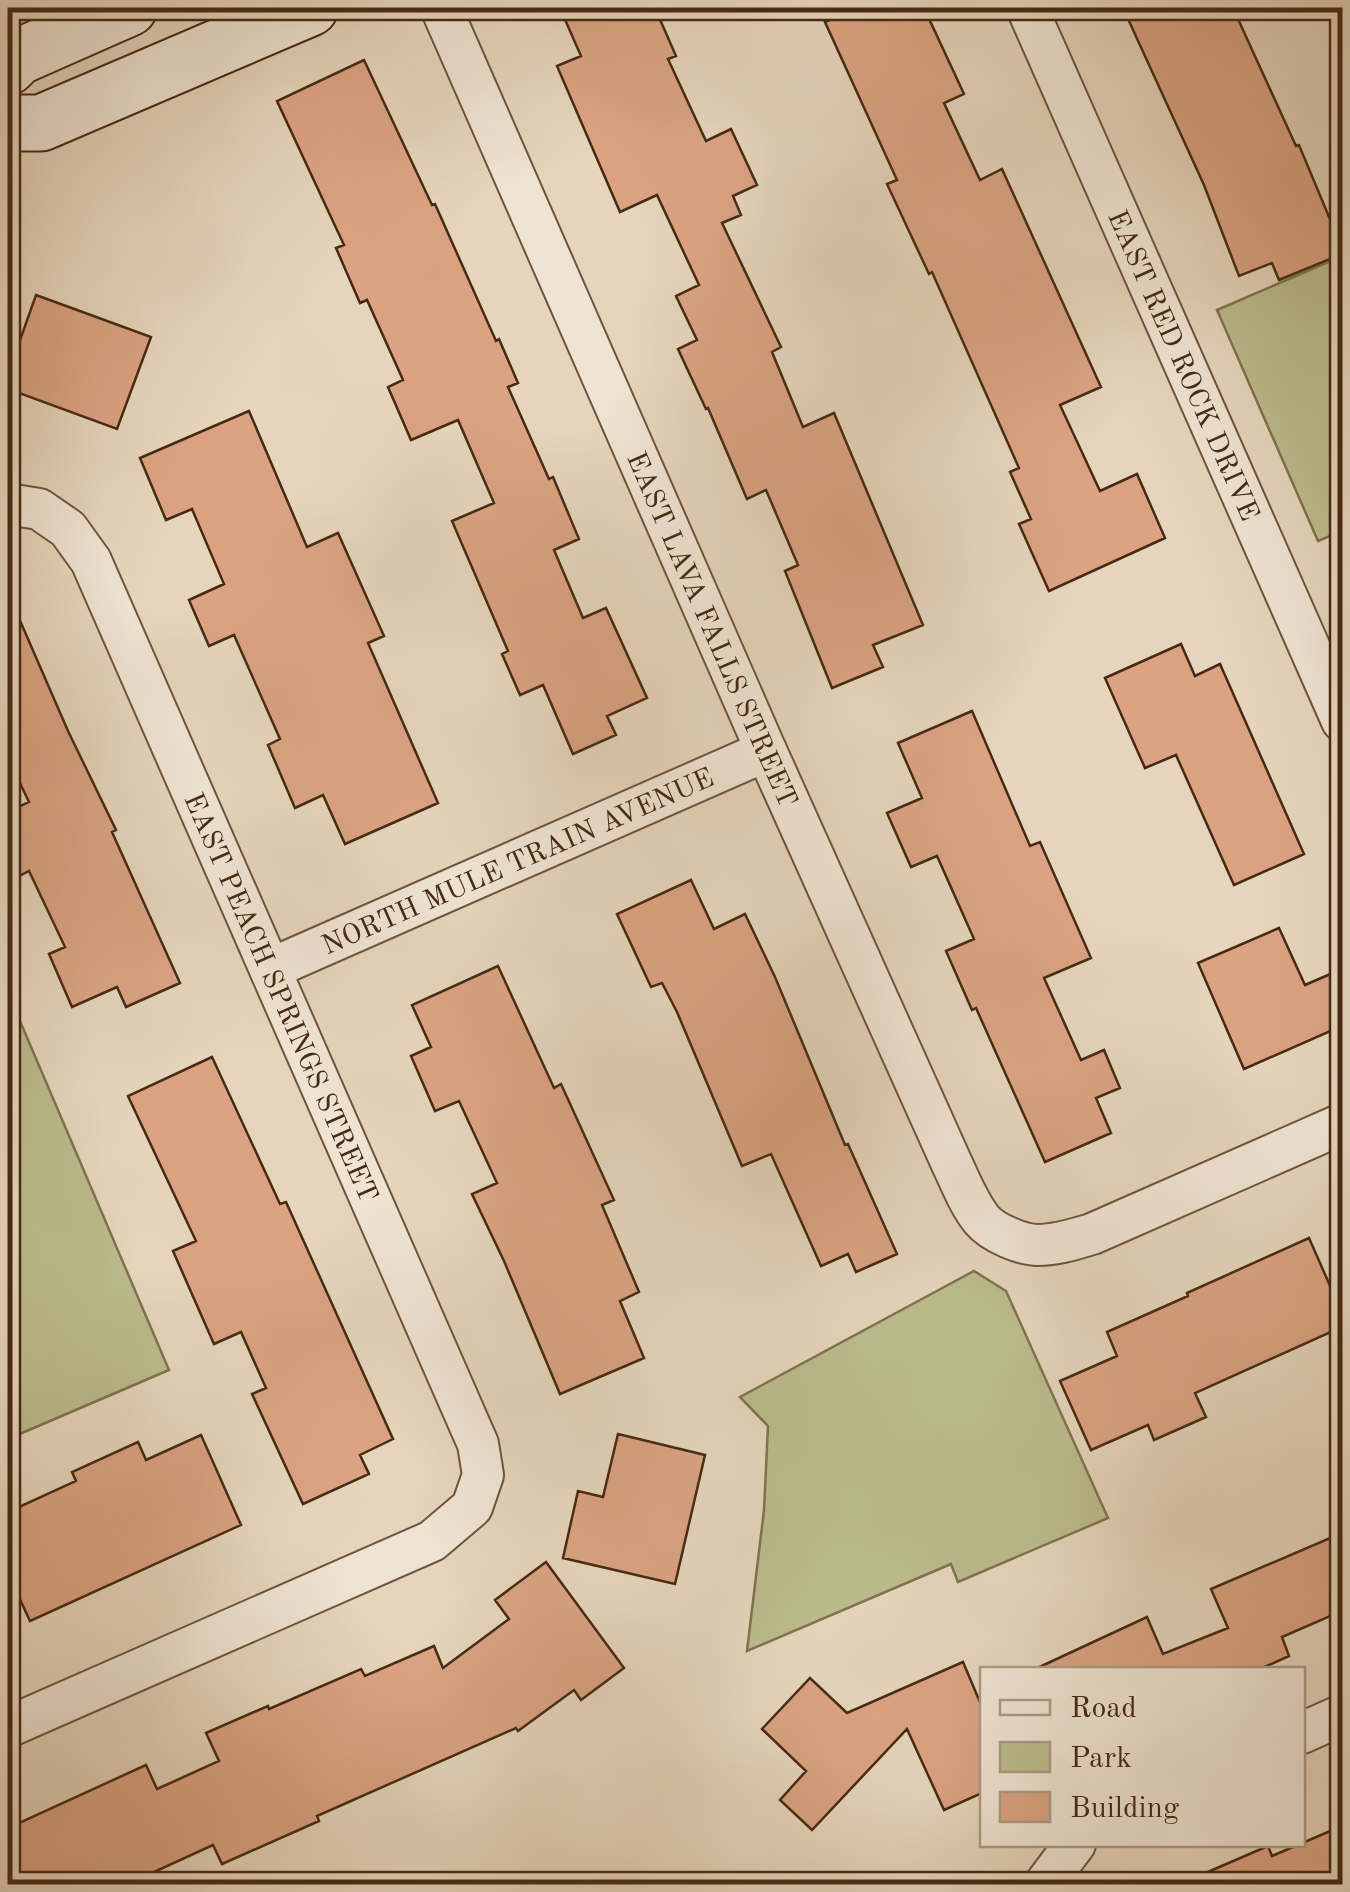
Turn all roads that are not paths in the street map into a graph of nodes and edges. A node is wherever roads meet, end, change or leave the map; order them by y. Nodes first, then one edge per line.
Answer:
1 (130, 8) edge
2 (310, 8) edge
3 (440, 8) edge
4 (1027, 8) edge
5 (8, 66) edge
6 (8, 123) edge
7 (23, 506) edge
8 (1342, 720) edge
9 (766, 751) junction
10 (270, 969) junction
11 (1342, 1124) edge
12 (1342, 1715) edge
13 (8, 1728) edge
14 (1305, 1732) edge
15 (1074, 1847) edge
16 (1045, 1884) edge

1 - 5 street
2 - 6 street
3 - 9 street, EAST LAVA FALLS STREET
4 - 8 street, EAST RED ROCK DRIVE
7 - 10 street, EAST PEACH SPRINGS STREET
9 - 10 street, NORTH MULE TRAIN AVENUE
9 - 11 street, EAST LAVA FALLS STREET
10 - 13 street, EAST PEACH SPRINGS STREET
12 - 14 street
15 - 16 street

